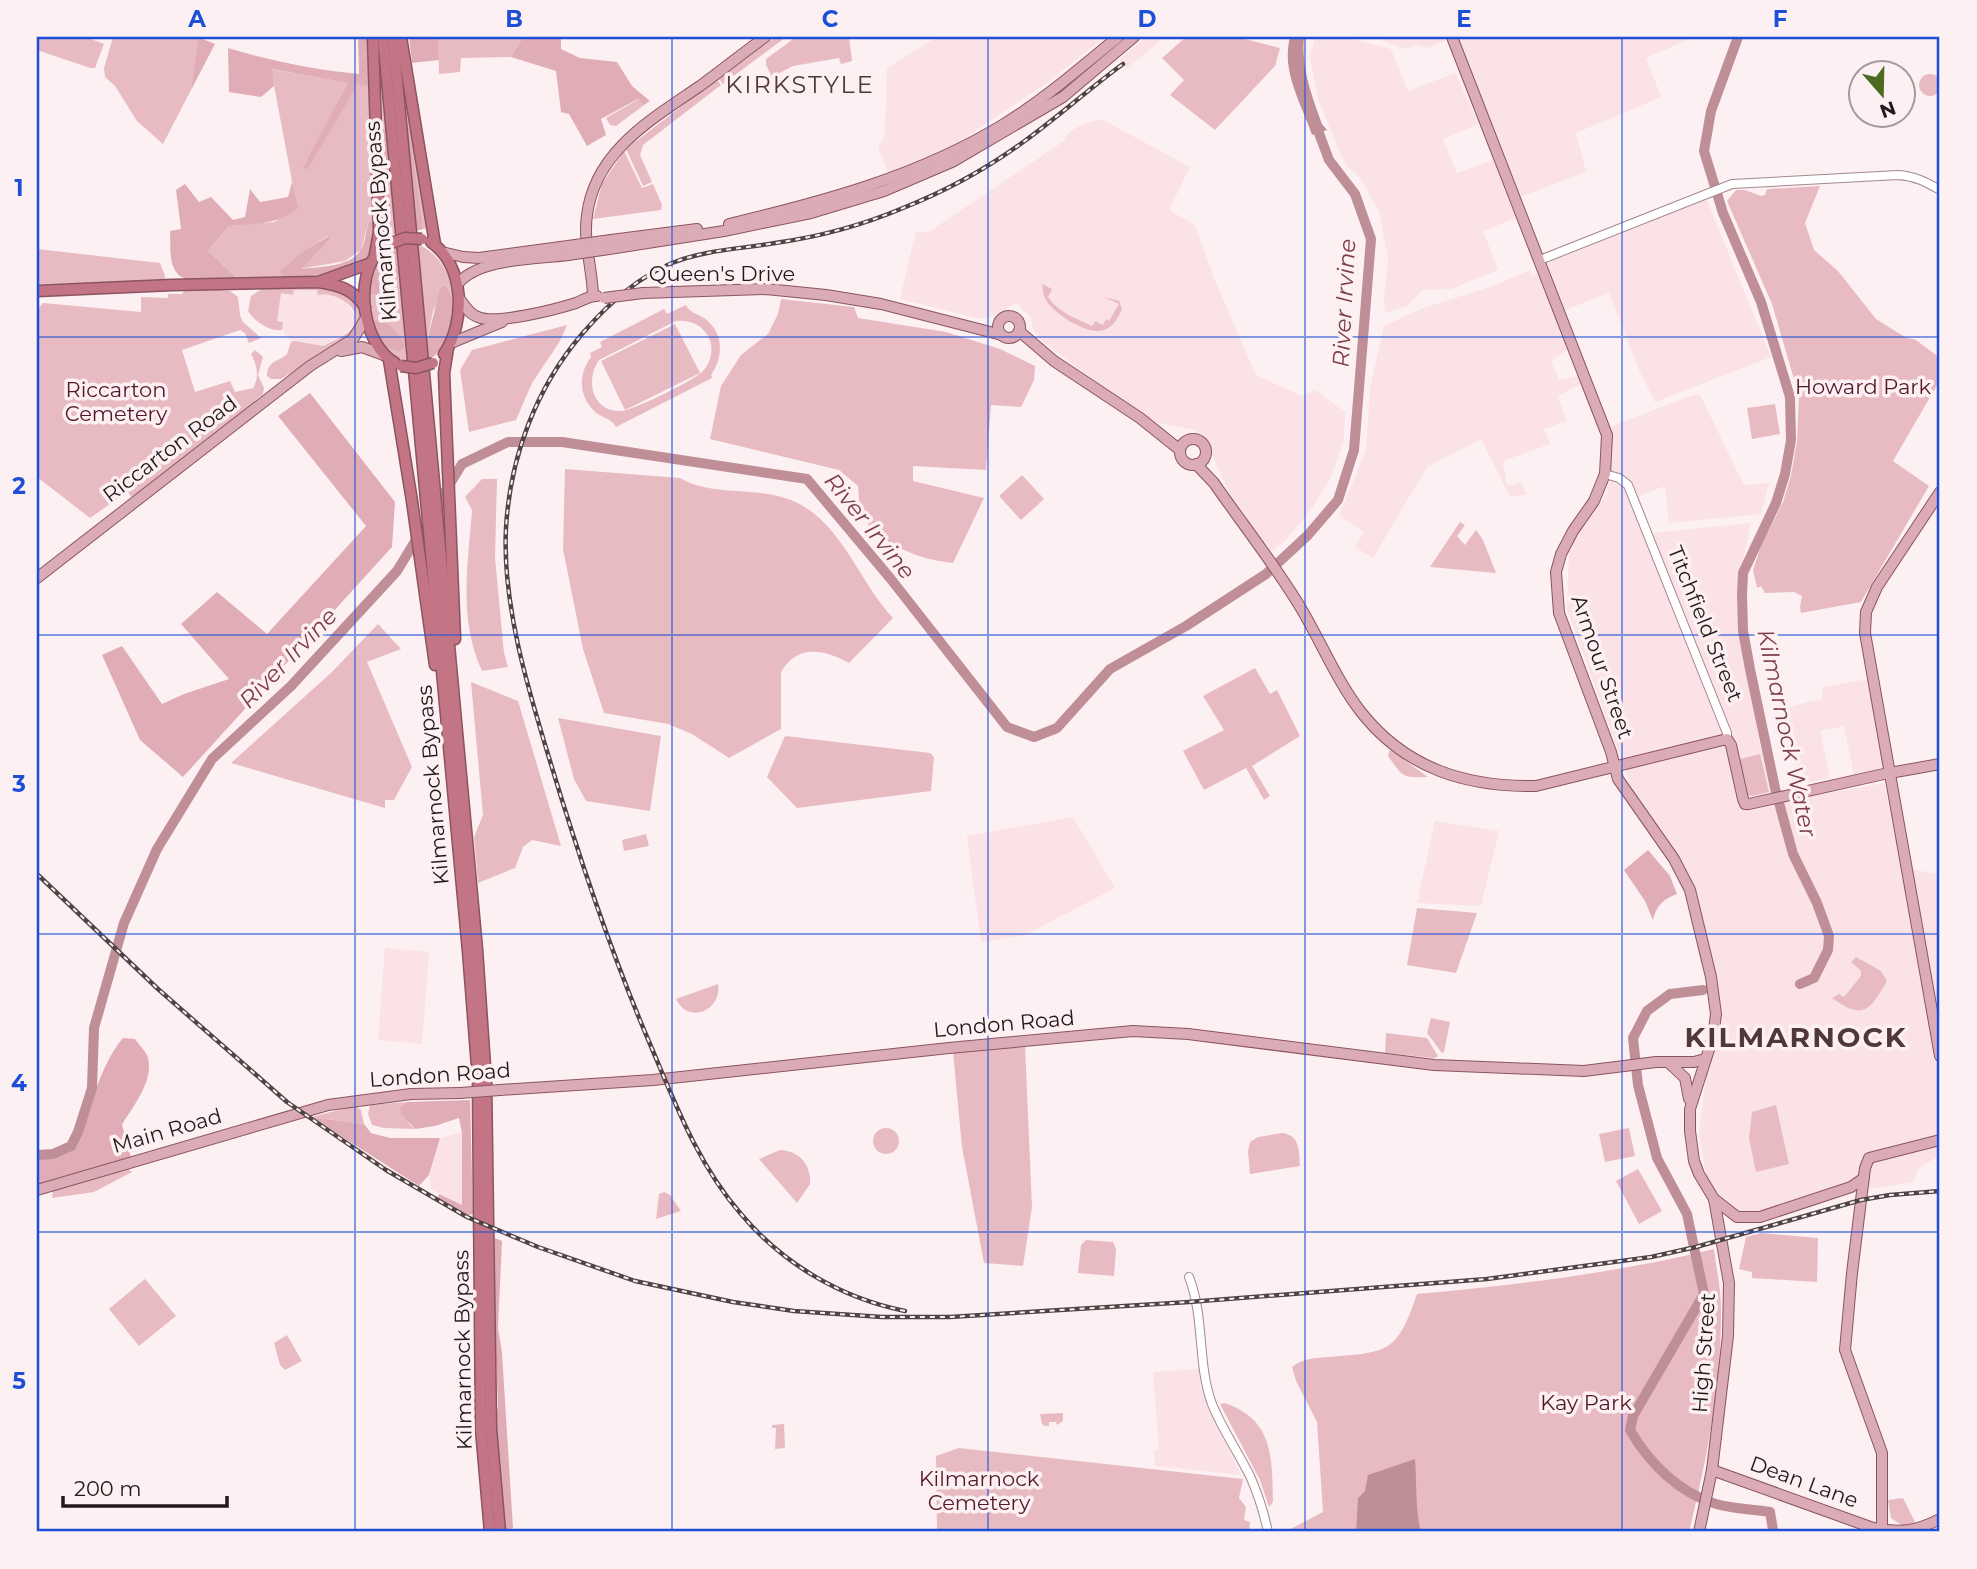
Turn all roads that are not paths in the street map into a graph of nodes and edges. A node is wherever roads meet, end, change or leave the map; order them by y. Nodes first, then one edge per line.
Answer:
1 (373, 37) edge
2 (383, 37) edge
3 (393, 37) edge
4 (401, 37) edge
5 (765, 37) edge
6 (1118, 37) edge
7 (1134, 37) edge
8 (1452, 37) edge
9 (1940, 190) edge
10 (610, 244) junction
11 (438, 248) junction
12 (568, 250) junction
13 (373, 258) junction
14 (1540, 260) junction
15 (318, 282) junction
16 (457, 285) junction
17 (37, 291) edge
18 (598, 296) junction
19 (459, 298) junction
20 (365, 313) junction
21 (512, 318) junction
22 (1001, 321) junction
23 (975, 327) junction
24 (1011, 335) junction
25 (449, 345) junction
26 (329, 355) junction
27 (386, 357) junction
28 (1162, 433) junction
29 (1189, 440) junction
30 (1180, 450) junction
31 (1205, 455) junction
32 (1196, 464) junction
33 (1605, 474) junction
34 (1214, 482) junction
35 (1940, 492) edge
36 (37, 578) edge
37 (1727, 739) junction
38 (1629, 763) junction
39 (1940, 764) edge
40 (1613, 766) junction
41 (1599, 770) junction
42 (1891, 773) junction
43 (1876, 777) junction
44 (1627, 790) junction
45 (1893, 793) junction
46 (460, 819) junction
47 (1940, 1056) edge
48 (1705, 1059) junction
49 (1668, 1062) junction
50 (1690, 1109) junction
51 (307, 1111) joint
52 (1940, 1140) edge
53 (1864, 1178) junction
54 (37, 1190) edge
55 (1714, 1199) junction
56 (1189, 1277) dead end
57 (1712, 1470) junction
58 (1883, 1508) junction
59 (1940, 1519) edge
60 (1882, 1531) edge
61 (1898, 1531) edge
62 (490, 1532) edge
63 (499, 1532) edge
64 (1268, 1532) edge
65 (1699, 1532) edge

1 - 13 highway
2 - 46 highway, Kilmarnock Bypass
3 - 46 highway, Kilmarnock Bypass
4 - 11 highway
5 - 18 main road
6 - 10 main road
7 - 10 main road
8 - 14 main road, Armour Street
9 - 14 street
10 - 12 main road, bridge
11 - 12 main road
11 - 13 highway, bridge
11 - 16 highway
12 - 16 main road
13 - 15 highway
13 - 20 highway
14 - 33 main road, Armour Street
15 - 17 highway
15 - 20 highway
16 - 19 highway
18 - 21 main road, Queen's Drive
18 - 23 main road, Queen's Drive, bridge
19 - 21 main road, Queen's Drive
19 - 25 highway
20 - 26 main road, Riccarton Road
20 - 27 highway
21 - 25 main road, Queen's Drive
22 - 23 main road, Queen's Drive
22 - 24 main road
22 - 24 main road
23 - 24 main road, Queen's Drive
24 - 28 main road, Queen's Drive
25 - 27 highway, bridge
25 - 46 highway
26 - 27 main road, Riccarton Road
26 - 36 main road, Riccarton Road
27 - 46 highway
28 - 29 main road, Queen's Drive
28 - 30 main road, Queen's Drive
29 - 30 main road
29 - 31 main road
30 - 32 main road
31 - 32 main road
31 - 34 main road
32 - 34 main road
33 - 37 street, Titchfield Street
33 - 40 main road, Armour Street
34 - 41 main road
35 - 42 main road
37 - 38 main road
37 - 43 main road, Titchfield Street
38 - 40 main road
38 - 44 main road
39 - 42 main road
40 - 41 main road
40 - 44 main road, Armour Street
41 - 44 main road
42 - 43 main road
42 - 45 main road
43 - 45 main road
44 - 48 main road, Armour Street
45 - 47 main road
46 - 62 highway, Kilmarnock Bypass
46 - 63 highway, Kilmarnock Bypass
48 - 49 main road, London Road
48 - 50 main road, Armour Street
49 - 50 main road
49 - 51 main road, London Road, bridge
50 - 55 main road
51 - 54 main road, Main Road
52 - 53 main road
53 - 55 main road
53 - 58 main road
55 - 57 main road, High Street
56 - 64 street
57 - 60 main road, Dean Lane
57 - 65 main road, High Street
58 - 60 main road
58 - 61 main road
59 - 61 main road
60 - 61 main road, Dean Lane

